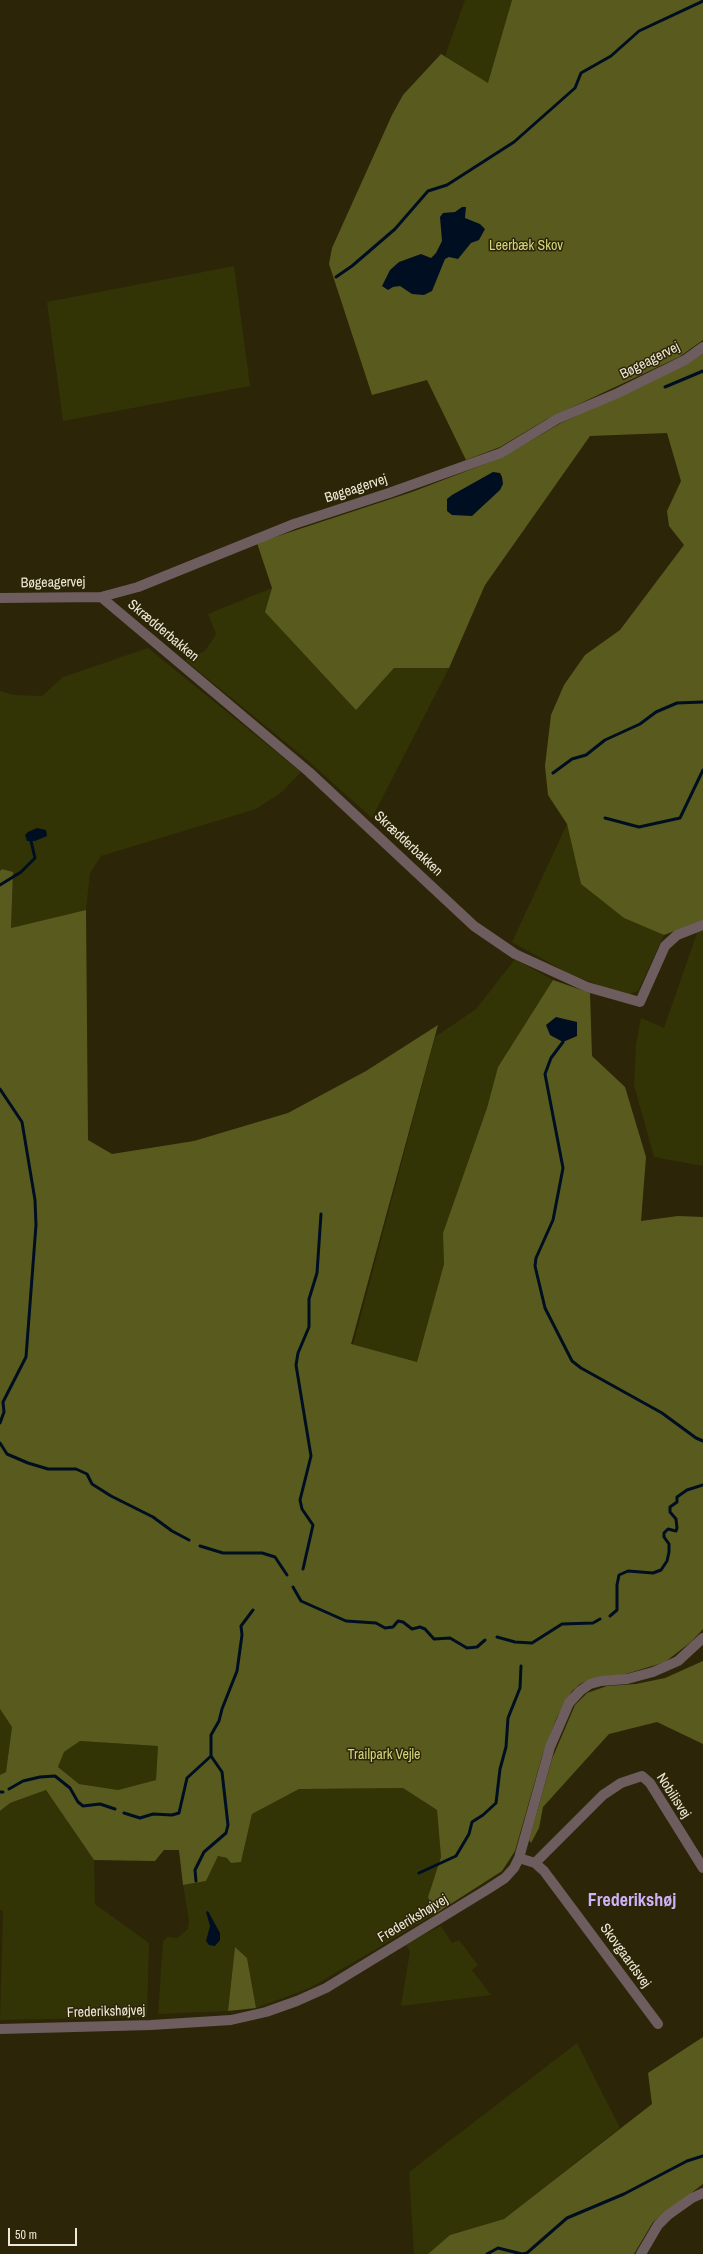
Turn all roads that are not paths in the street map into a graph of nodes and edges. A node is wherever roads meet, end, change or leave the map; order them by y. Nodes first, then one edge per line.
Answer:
1 (703, 347) edge
2 (101, 597) junction
3 (0, 598) edge
4 (703, 925) edge
5 (703, 1638) edge
6 (519, 1858) junction
7 (535, 1863) junction
8 (703, 1868) edge
9 (658, 2024) dead end
10 (0, 2029) edge
11 (703, 2194) edge
12 (641, 2254) edge

1 - 2 street, Bøgeagervej
2 - 3 street, Bøgeagervej
2 - 4 street, Skrædderbakken
5 - 6 street, Frederikshøjvej
6 - 7 street, Skovgaardsvej
6 - 10 street, Frederikshøjvej
7 - 8 street, Nobilisvej
7 - 9 street, Skovgaardsvej
11 - 12 street

